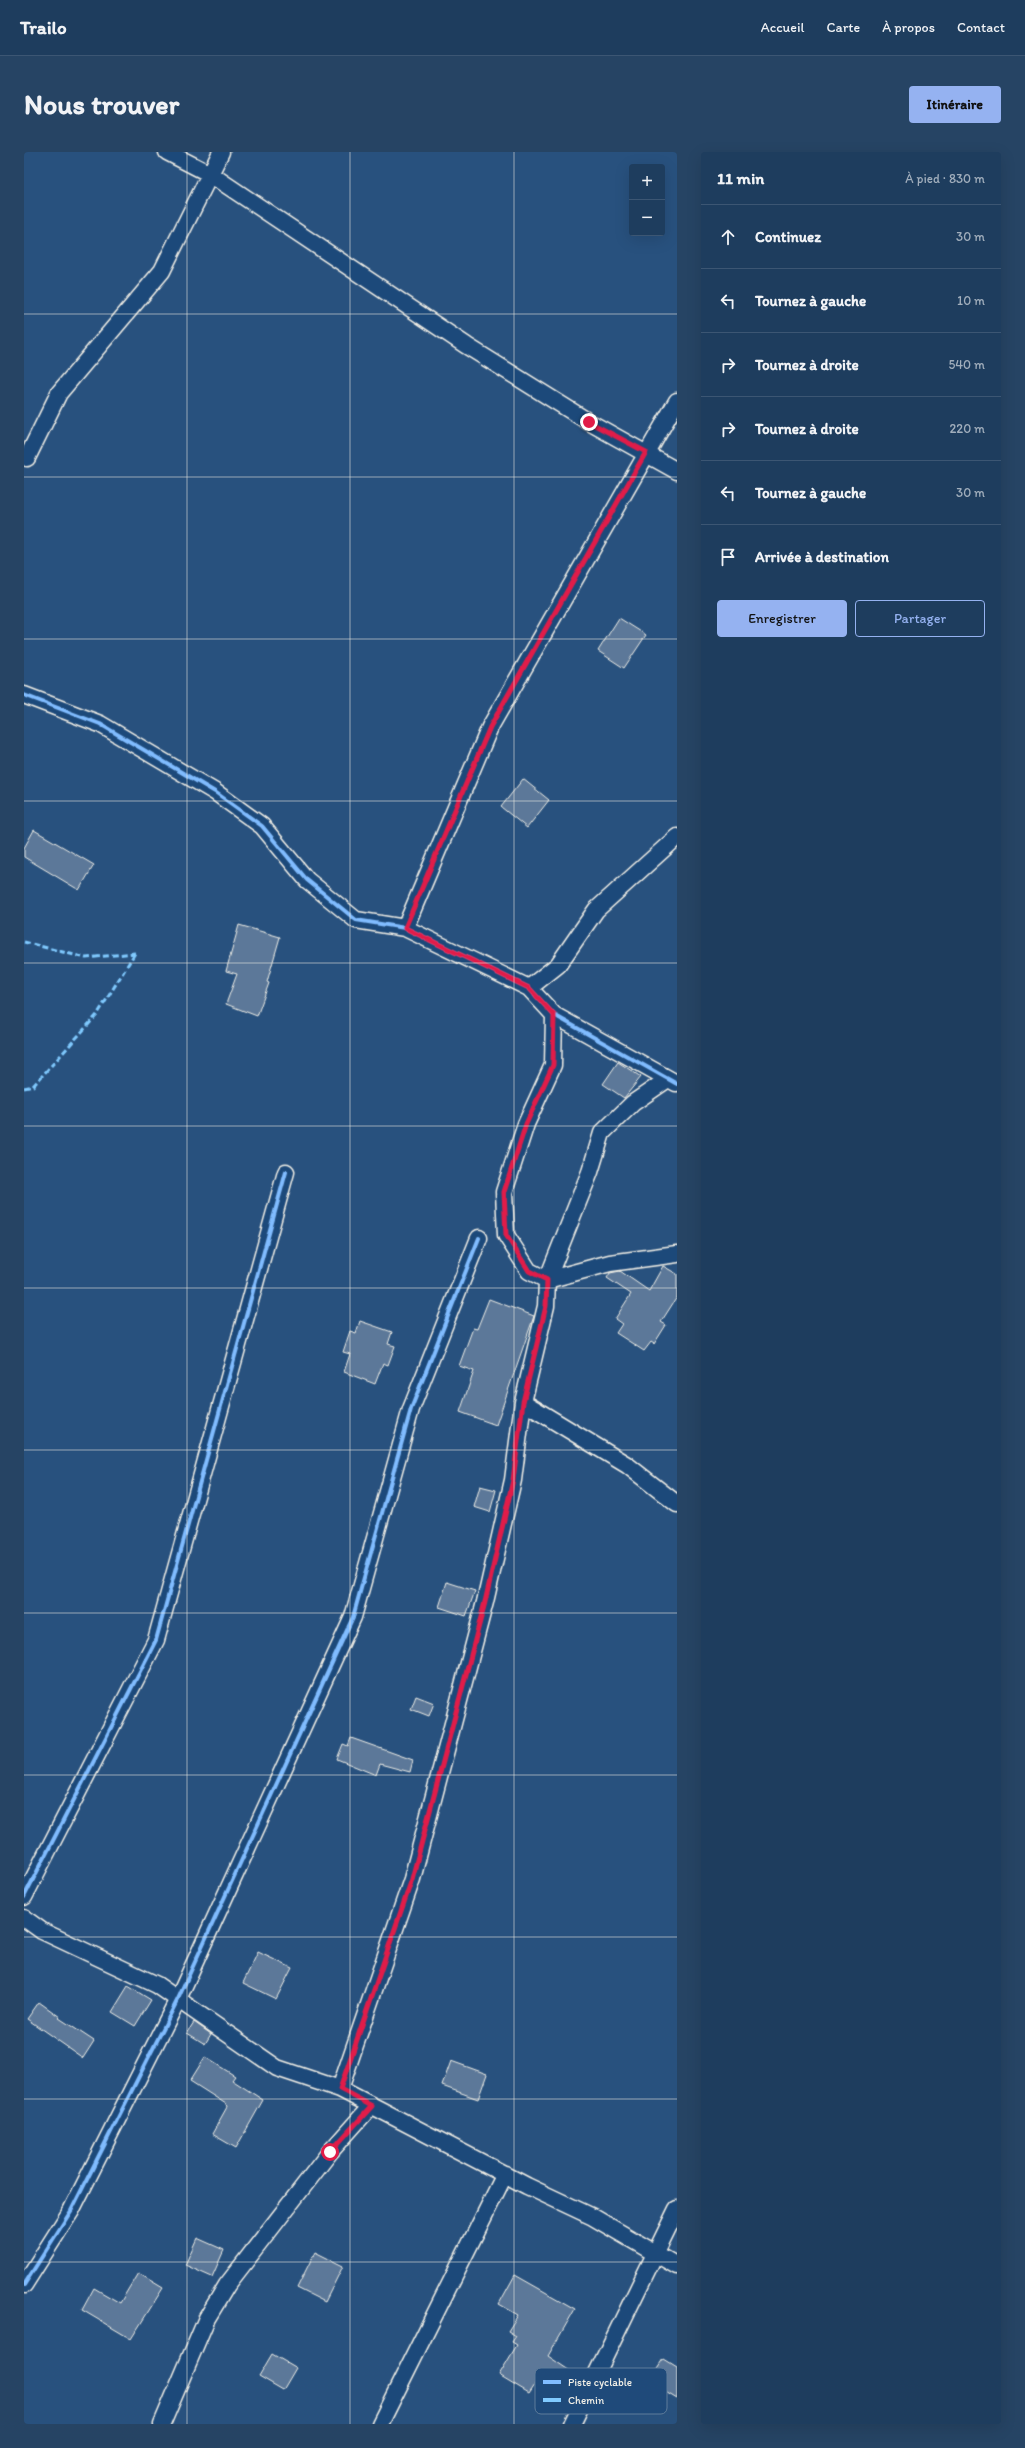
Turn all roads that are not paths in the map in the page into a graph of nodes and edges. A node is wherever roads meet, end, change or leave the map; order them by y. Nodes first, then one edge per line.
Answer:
1 (167, 152) edge
2 (221, 152) edge
3 (210, 174) junction
4 (677, 401) edge
5 (646, 452) junction
6 (27, 458) dead end
7 (677, 471) edge
8 (24, 696) edge
9 (677, 837) edge
10 (405, 928) junction
11 (529, 988) junction
12 (554, 1015) junction
13 (673, 1081) edge
14 (286, 1172) dead end
15 (479, 1238) dead end
16 (677, 1254) edge
17 (547, 1280) junction
18 (523, 1402) junction
19 (677, 1504) edge
20 (24, 1897) edge
21 (24, 1918) edge
22 (178, 1999) junction
23 (340, 2089) junction
24 (372, 2106) junction
25 (505, 2174) junction
26 (677, 2209) edge
27 (656, 2252) junction
28 (677, 2266) edge
29 (24, 2285) edge
30 (599, 2368) edge
31 (577, 2414) edge
32 (162, 2424) edge
33 (380, 2424) edge
34 (572, 2424) edge

1 - 3 street
2 - 3 street
3 - 5 street
3 - 6 street
4 - 5 street
5 - 7 street
5 - 10 street
8 - 10 street
9 - 11 street
10 - 11 street
11 - 12 street
12 - 13 street
12 - 17 street
13 - 17 street
14 - 20 street
15 - 22 street
16 - 17 street
17 - 18 street
18 - 19 street
18 - 23 street
21 - 22 street
22 - 23 street
22 - 29 street
23 - 24 street
24 - 25 street
24 - 32 street
25 - 27 street
25 - 33 street
26 - 27 street
27 - 28 street
27 - 30 street
31 - 34 street

